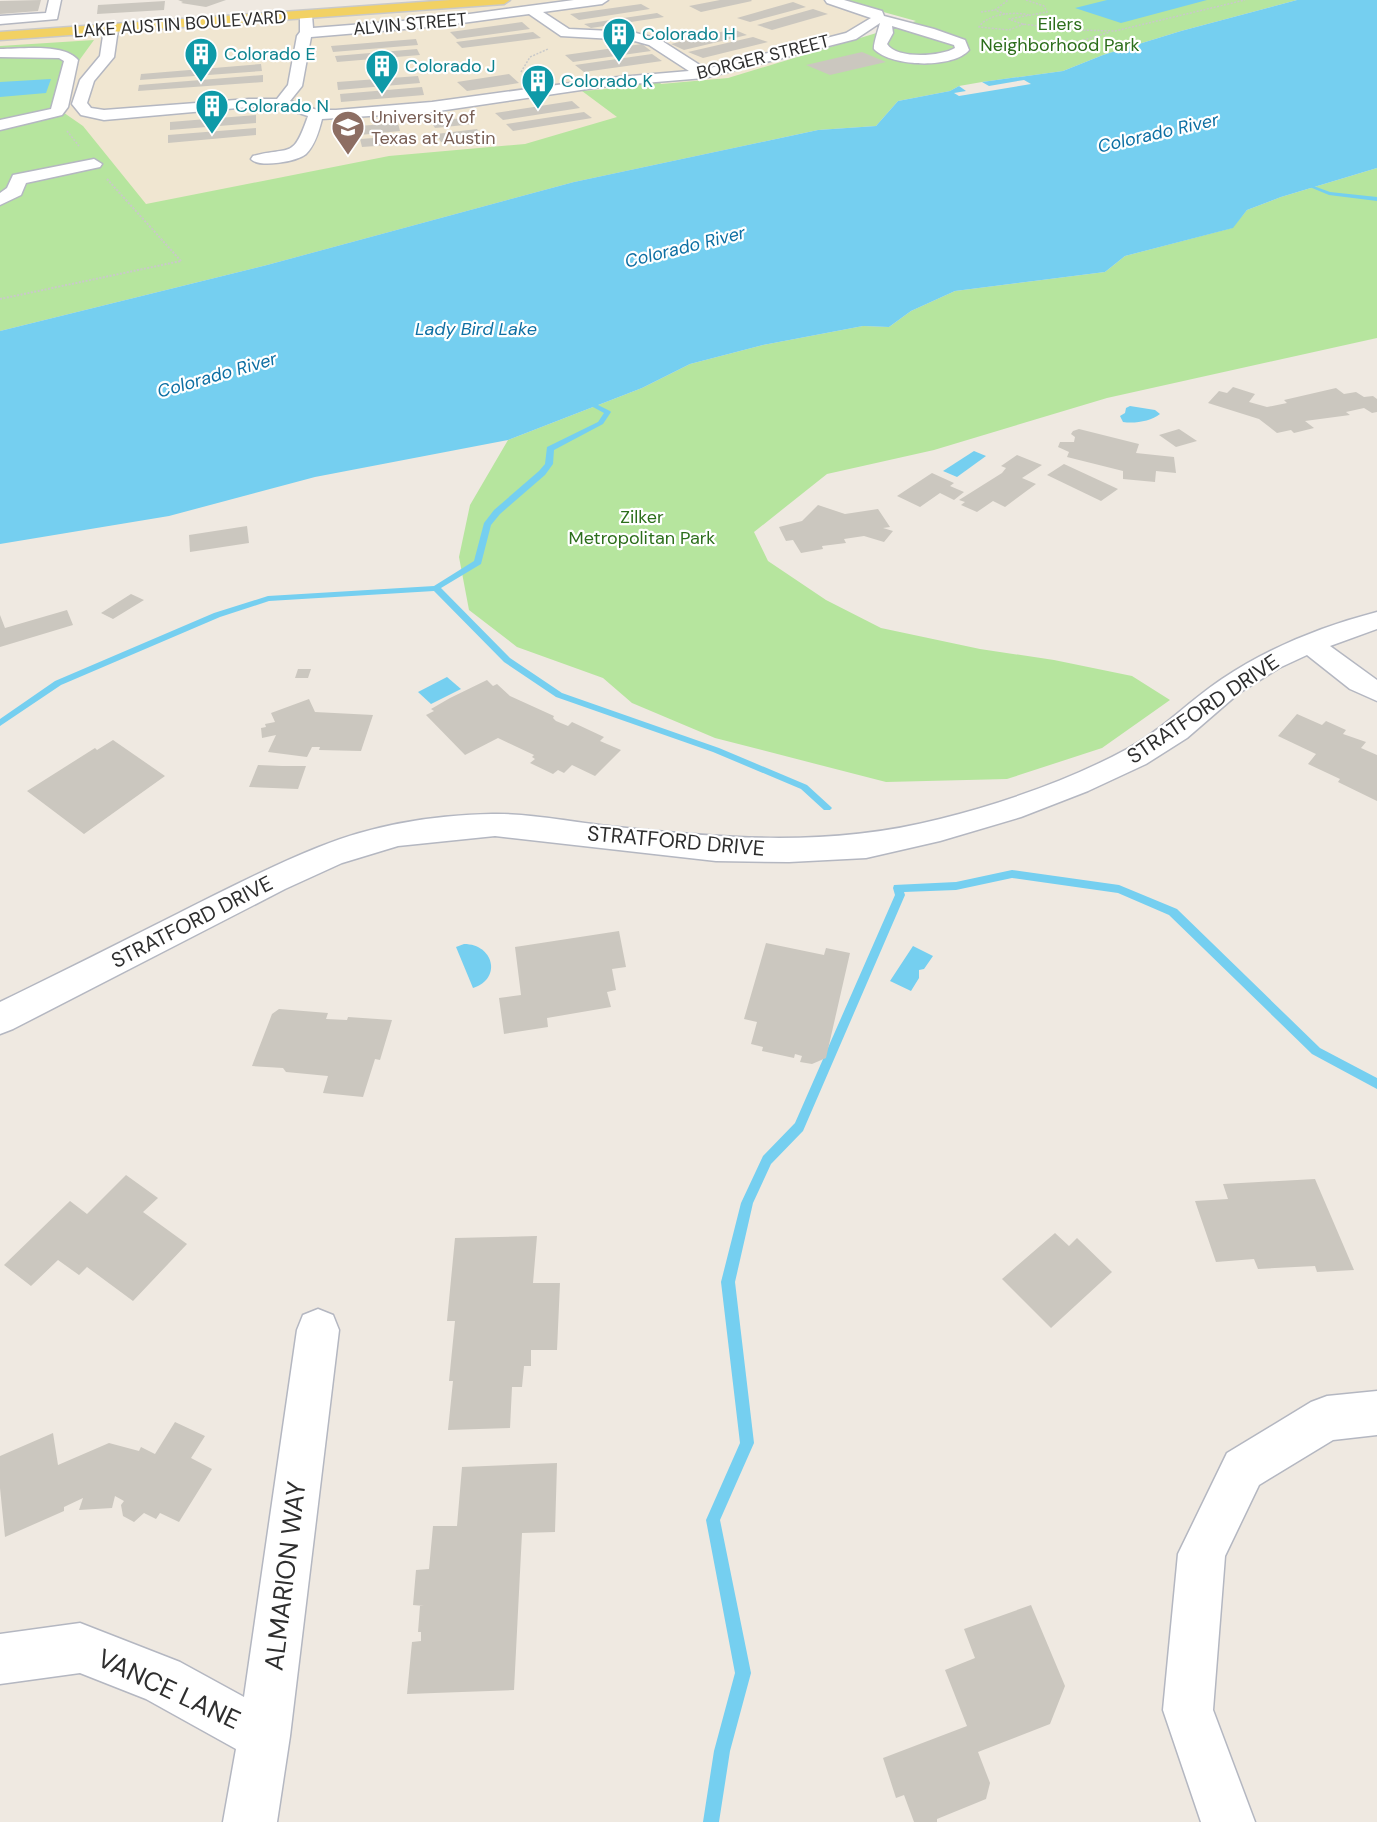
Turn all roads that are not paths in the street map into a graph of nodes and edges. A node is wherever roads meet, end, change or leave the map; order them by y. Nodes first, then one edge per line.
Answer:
1 (55, 0) edge
2 (504, 0) edge
3 (602, 0) edge
4 (831, 0) edge
5 (446, 2) edge
6 (383, 5) edge
7 (532, 10) junction
8 (306, 15) junction
9 (882, 18) junction
10 (0, 20) edge
11 (111, 28) junction
12 (307, 33) junction
13 (0, 36) edge
14 (0, 53) edge
15 (925, 58) junction
16 (942, 69) dead end
17 (704, 74) junction
18 (281, 103) junction
19 (466, 103) junction
20 (316, 114) junction
21 (482, 117) dead end
22 (0, 125) edge
23 (258, 159) dead end
24 (94, 164) road end
25 (0, 200) edge
26 (1377, 620) edge
27 (1310, 644) junction
28 (1377, 692) edge
29 (0, 1019) edge
30 (318, 1330) dead end
31 (1377, 1413) edge
32 (0, 1659) edge
33 (264, 1736) junction
34 (250, 1822) edge
35 (1228, 1822) edge

1 - 10 street
2 - 5 main road, LAKE AUSTIN BOULEVARD
3 - 7 street, ALVIN STREET
4 - 9 street
5 - 6 main road, LAKE AUSTIN BOULEVARD
6 - 8 main road, LAKE AUSTIN BOULEVARD
7 - 12 street, ALVIN STREET
7 - 17 street
8 - 11 main road, LAKE AUSTIN BOULEVARD
8 - 12 street
9 - 15 street
9 - 15 street
9 - 17 street, BORGER STREET
11 - 13 main road, LAKE AUSTIN BOULEVARD
11 - 18 street, BORGER STREET
12 - 18 street
14 - 22 street
15 - 16 street
17 - 19 street, BORGER STREET
18 - 20 street, BORGER STREET
19 - 20 street, BORGER STREET
19 - 21 street
20 - 23 street
24 - 25 street
26 - 27 street, STRATFORD DRIVE
27 - 28 street
27 - 29 street, STRATFORD DRIVE
30 - 33 street, ALMARION WAY
31 - 35 street
32 - 33 street, VANCE LANE
33 - 34 street, ALMARION WAY

